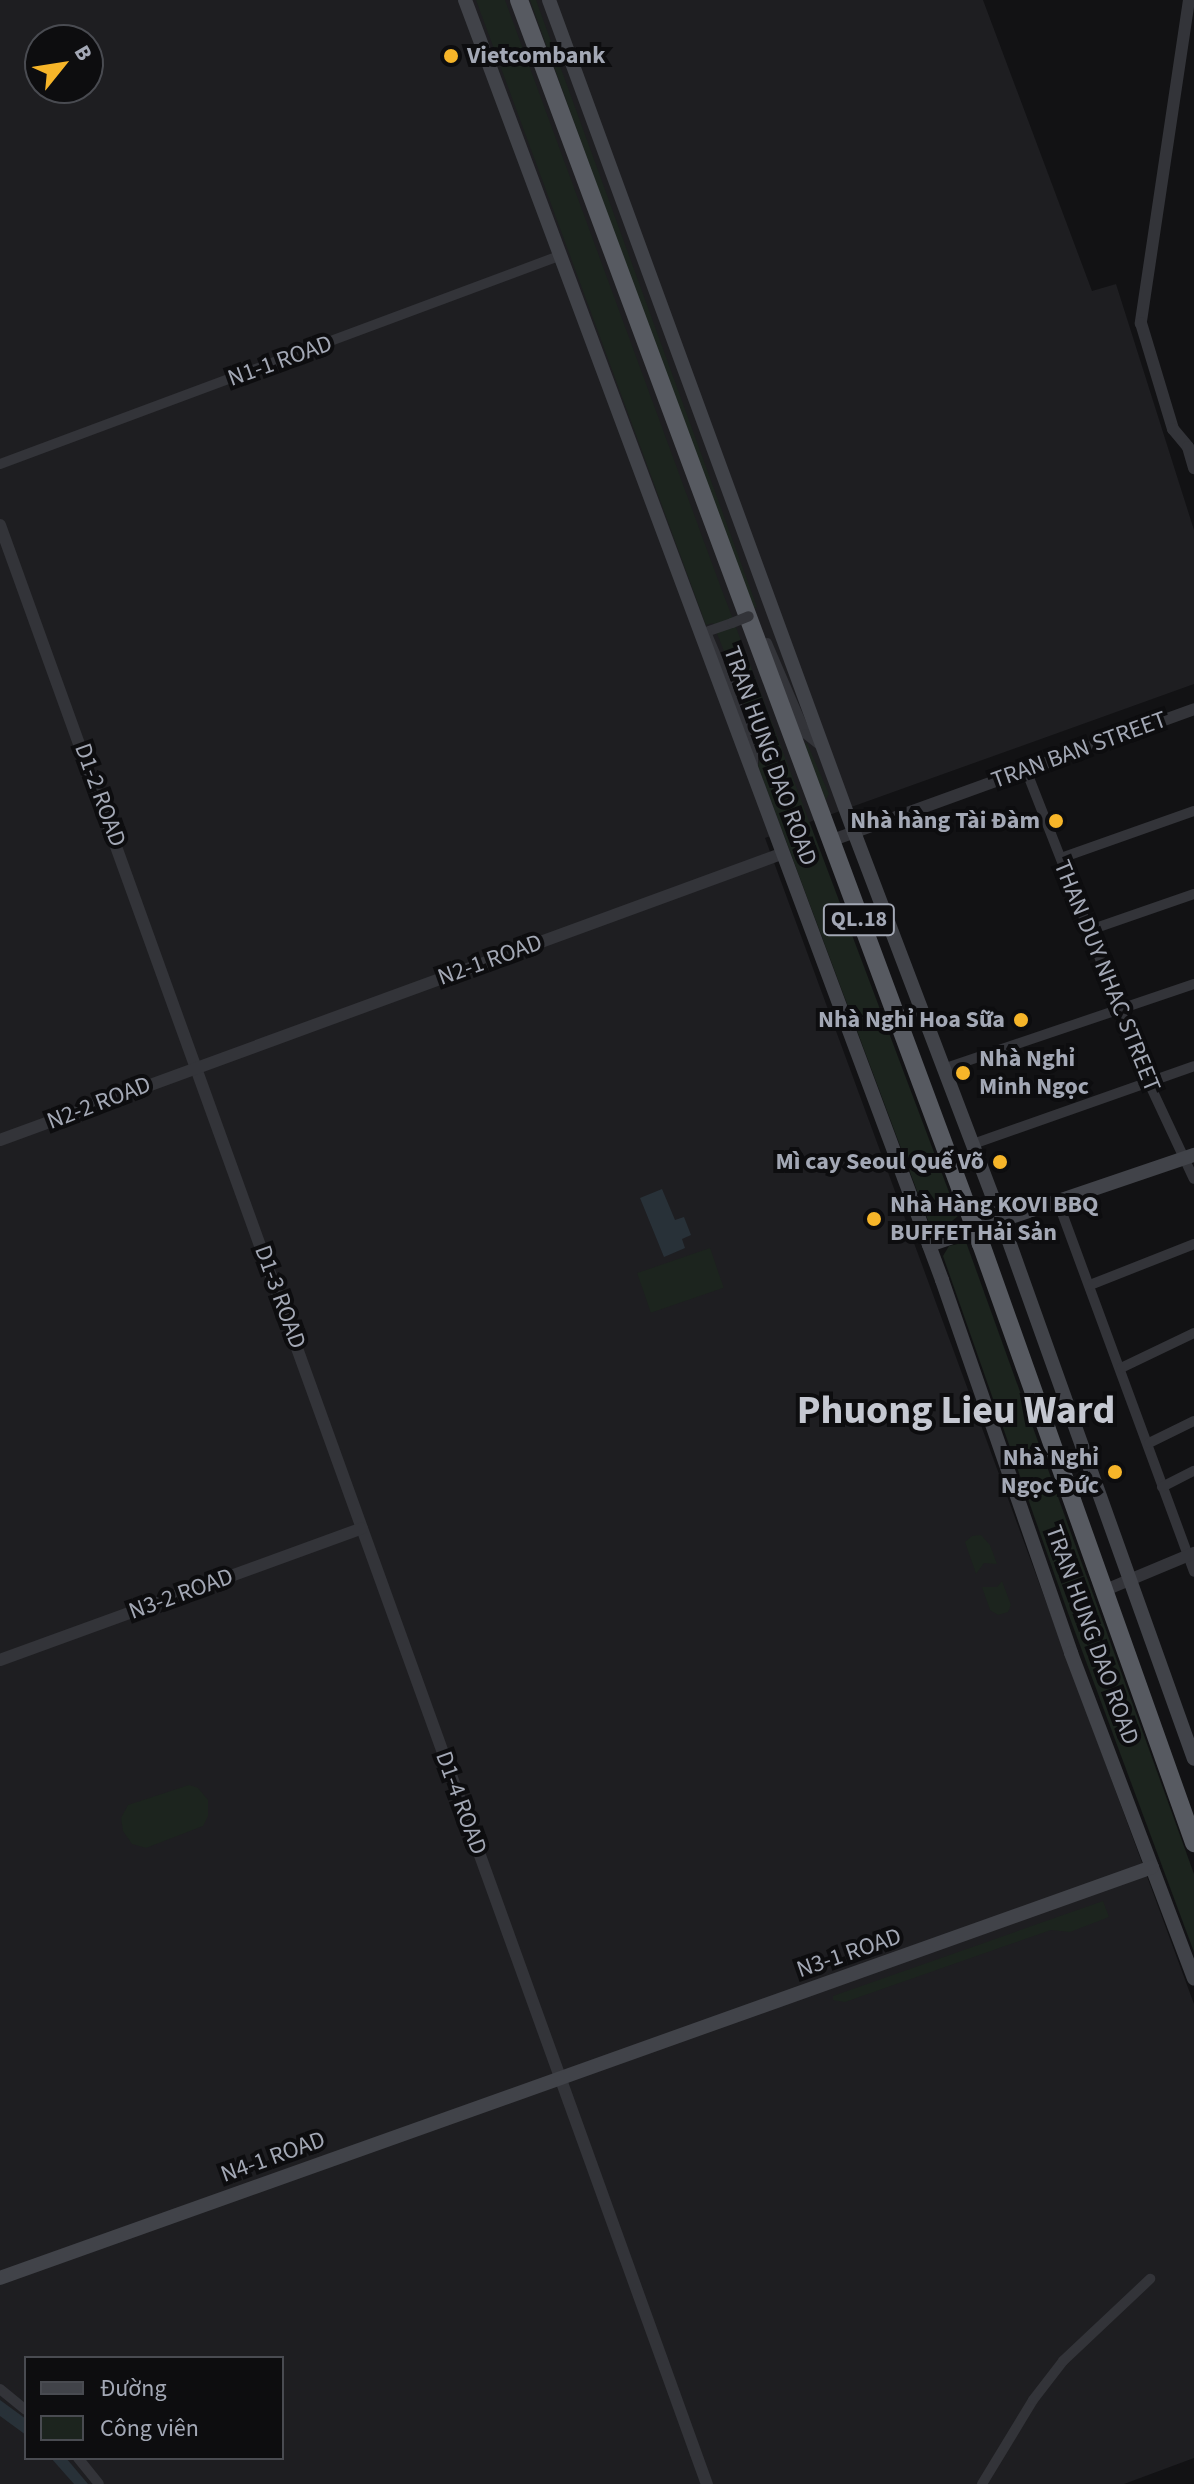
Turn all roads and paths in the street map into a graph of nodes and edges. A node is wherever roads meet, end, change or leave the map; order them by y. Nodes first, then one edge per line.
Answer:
1 (465, 0) edge
2 (519, 0) edge
3 (549, 0) edge
4 (1189, 0) edge
5 (559, 256) junction
6 (0, 464) edge
7 (1194, 468) edge
8 (0, 525) edge
9 (1194, 709) edge
10 (825, 749) junction
11 (1026, 770) junction
12 (753, 774) junction
13 (1194, 811) edge
14 (854, 832) junction
15 (830, 841) junction
16 (781, 854) junction
17 (1061, 858) junction
18 (1194, 894) edge
19 (1090, 930) junction
20 (1194, 984) edge
21 (1119, 1008) junction
22 (198, 1065) junction
23 (1194, 1066) edge
24 (943, 1069) junction
25 (1148, 1081) junction
26 (0, 1140) edge
27 (973, 1144) junction
28 (1189, 1157) edge
29 (1194, 1179) edge
30 (1058, 1202) junction
31 (1002, 1222) junction
32 (975, 1229) junction
33 (1194, 1244) edge
34 (929, 1245) junction
35 (1090, 1285) junction
36 (1194, 1333) edge
37 (1121, 1368) junction
38 (1194, 1421) edge
39 (1149, 1443) junction
40 (1194, 1471) edge
41 (1162, 1487) junction
42 (362, 1528) junction
43 (1191, 1554) edge
44 (1194, 1572) edge
45 (1132, 1581) junction
46 (1103, 1591) junction
47 (0, 1660) edge
48 (1194, 1759) edge
49 (1194, 1843) edge
50 (1152, 1867) junction
51 (1194, 1979) edge
52 (560, 2078) junction
53 (0, 2278) edge
54 (1150, 2279) dead end
55 (0, 2389) edge
56 (24, 2408) edge
57 (80, 2460) edge
58 (99, 2484) edge
59 (707, 2484) edge
60 (982, 2484) edge

1 - 5 main road, TRAN HUNG DAO ROAD
2 - 15 highway, TRAN HUNG DAO ROAD / QL.18
3 - 10 main road
4 - 7 street
5 - 6 street, N1-1 ROAD
5 - 12 main road, TRAN HUNG DAO ROAD
8 - 22 street, D1-2 ROAD
9 - 11 street, TRAN BAN STREET
10 - 12 street, bridge
10 - 14 main road
11 - 14 street, TRAN BAN STREET
11 - 17 street, THAN DUY NHAC STREET
12 - 16 main road, TRAN HUNG DAO ROAD
13 - 17 street
14 - 15 street, TRAN BAN STREET
14 - 24 main road
15 - 32 highway, TRAN HUNG DAO ROAD / QL.18
16 - 22 street, N2-1 ROAD
16 - 34 main road, TRAN HUNG DAO ROAD
17 - 19 street, THAN DUY NHAC STREET
18 - 19 street
19 - 21 street, THAN DUY NHAC STREET
20 - 21 street
21 - 24 street
21 - 25 street, THAN DUY NHAC STREET
22 - 26 street, N2-2 ROAD
22 - 42 street, D1-3 ROAD
23 - 25 street
24 - 27 main road
25 - 27 street
25 - 28 street, THAN DUY NHAC STREET
27 - 31 main road
28 - 29 street, THAN DUY NHAC STREET
28 - 30 main road
30 - 31 main road
30 - 35 street
31 - 32 main road
31 - 45 main road
32 - 34 main road
32 - 46 highway, TRAN HUNG DAO ROAD / QL.18
33 - 35 street
34 - 50 main road, TRAN HUNG DAO ROAD
35 - 37 street
36 - 37 street
37 - 39 street
38 - 39 street
39 - 41 street
40 - 41 street
41 - 43 street
42 - 47 street, N3-2 ROAD
42 - 52 street, D1-4 ROAD
43 - 44 street
43 - 45 street
45 - 46 street
45 - 48 main road
46 - 49 highway, TRAN HUNG DAO ROAD / QL.18
50 - 51 main road, TRAN HUNG DAO ROAD
50 - 52 main road, N3-1 ROAD
52 - 53 main road, N4-1 ROAD
52 - 59 street, D1-4 ROAD
54 - 60 street
55 - 56 street
57 - 58 street

